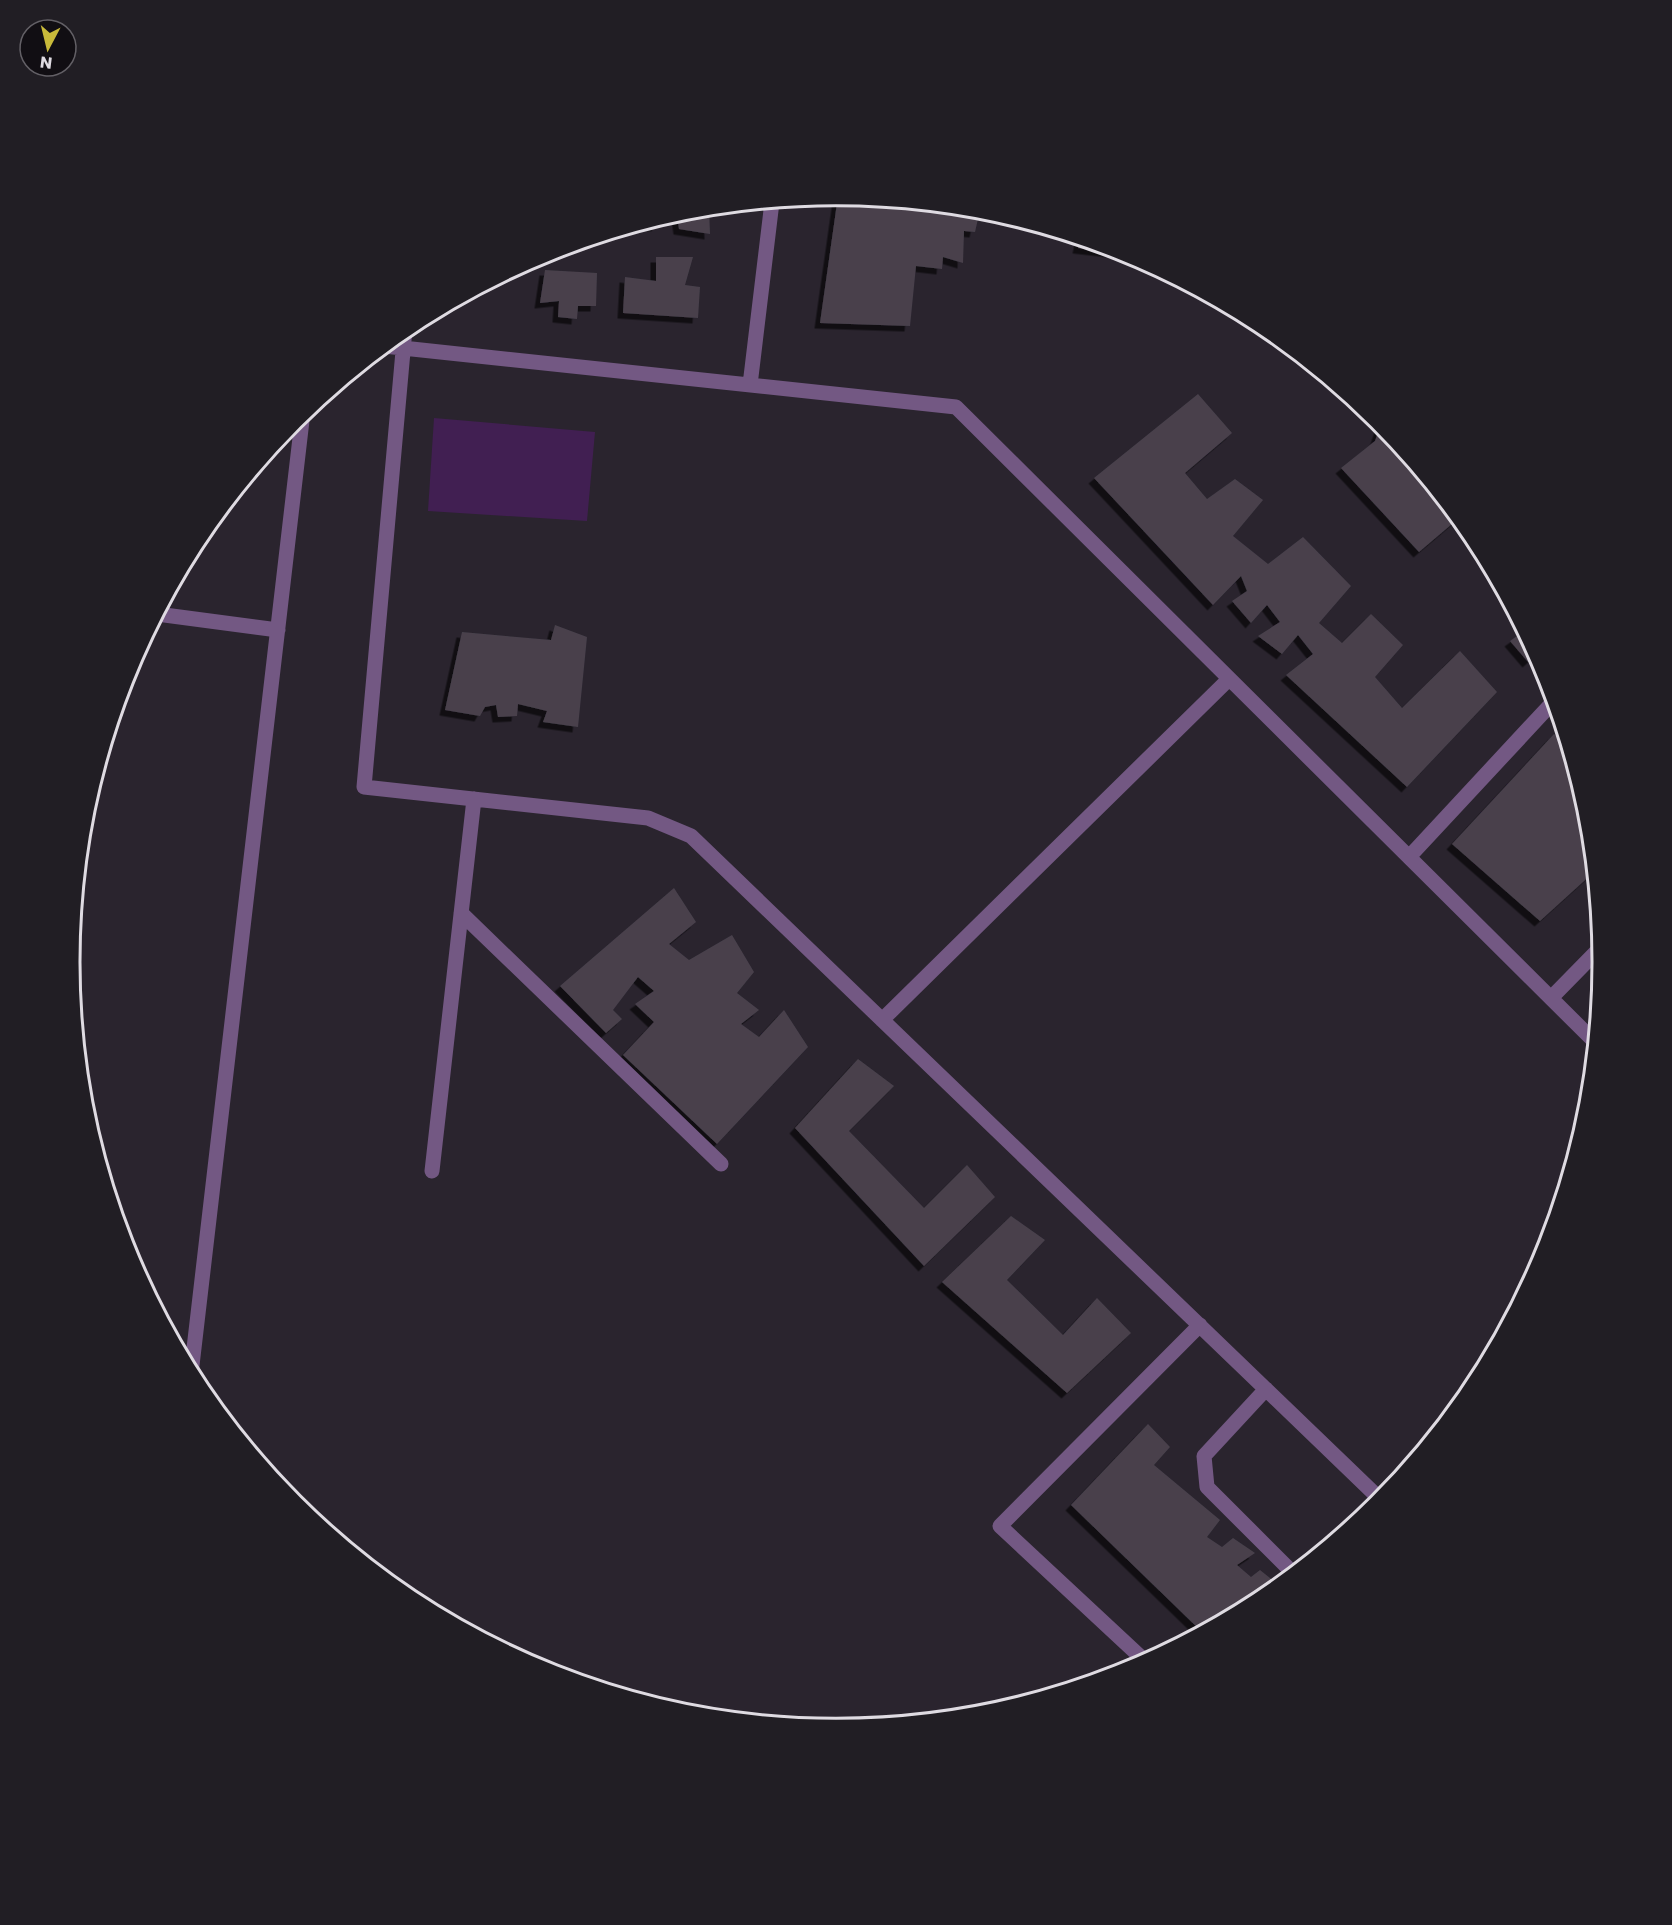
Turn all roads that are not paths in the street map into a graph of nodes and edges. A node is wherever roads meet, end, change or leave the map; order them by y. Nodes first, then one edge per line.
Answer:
1 (771, 209) edge
2 (404, 342) edge
3 (396, 347) edge
4 (403, 348) junction
5 (750, 385) junction
6 (301, 428) edge
7 (165, 615) edge
8 (278, 630) junction
9 (1229, 679) junction
10 (1548, 708) edge
11 (474, 799) junction
12 (1409, 857) junction
13 (461, 913) junction
14 (1592, 956) edge
15 (1551, 998) junction
16 (882, 1020) junction
17 (1589, 1036) edge
18 (721, 1164) dead end
19 (432, 1171) dead end
20 (1200, 1325) junction
21 (193, 1360) edge
22 (1266, 1389) junction
23 (1374, 1494) edge
24 (1289, 1569) edge
25 (1139, 1655) edge

1 - 5 street
2 - 4 street
3 - 4 street
4 - 5 street
4 - 11 street
5 - 9 street
6 - 8 street
7 - 8 street
8 - 21 street
9 - 12 street
9 - 16 street
10 - 12 street
11 - 13 street
11 - 16 street
12 - 15 street
13 - 18 street
13 - 19 street
14 - 15 street
15 - 17 street
16 - 20 street
20 - 22 street
20 - 25 street
22 - 23 street
22 - 24 street

